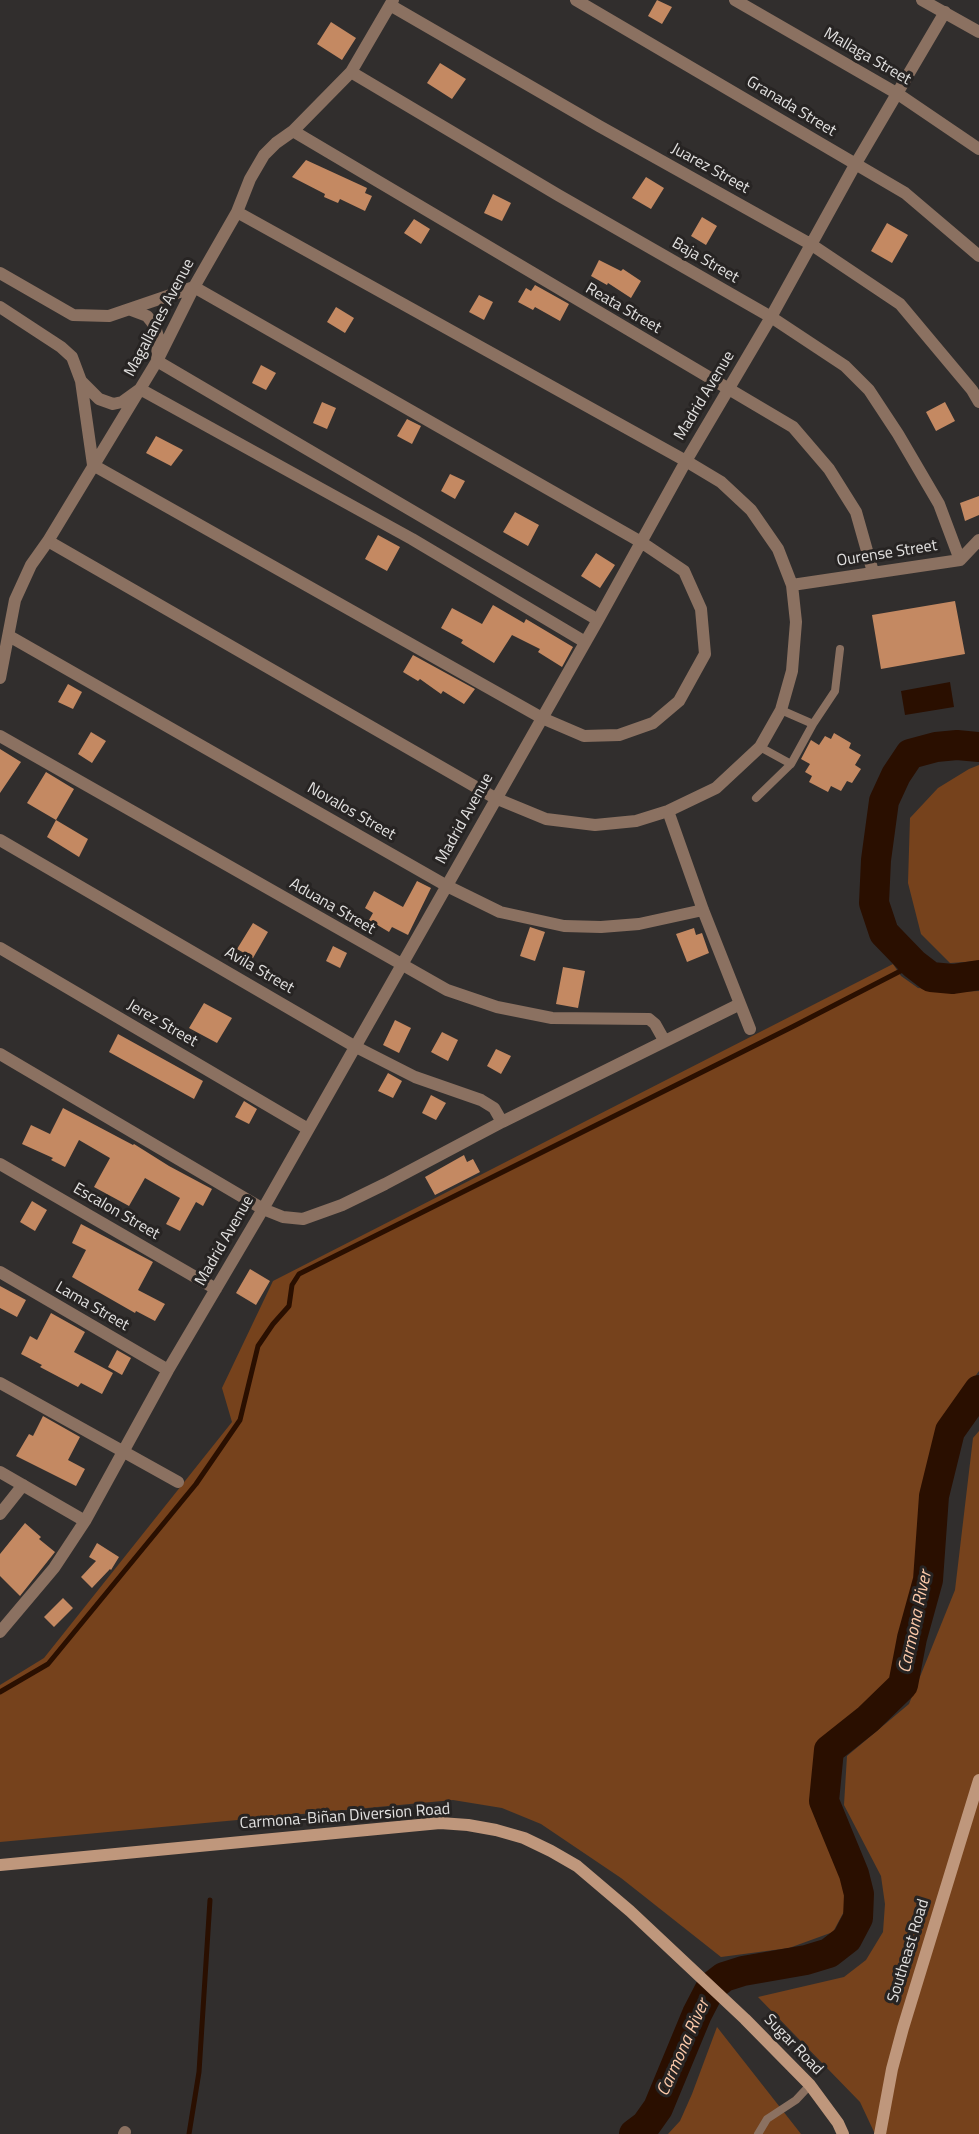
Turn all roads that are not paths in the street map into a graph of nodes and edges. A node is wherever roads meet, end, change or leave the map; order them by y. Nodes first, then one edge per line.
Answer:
1 (576, 0) edge
2 (735, 0) edge
3 (922, 0) edge
4 (392, 2) edge
5 (945, 12) junction
6 (979, 32) edge
7 (351, 72) junction
8 (898, 94) junction
9 (293, 131) junction
10 (979, 149) edge
11 (855, 165) junction
12 (237, 212) junction
13 (812, 245) junction
14 (979, 256) edge
15 (0, 273) edge
16 (194, 287) junction
17 (0, 307) edge
18 (130, 310) junction
19 (771, 317) junction
20 (157, 361) junction
21 (979, 376) edge
22 (81, 381) junction
23 (140, 389) junction
24 (728, 390) junction
25 (972, 390) junction
26 (979, 402) edge
27 (686, 461) junction
28 (93, 465) junction
29 (423, 519) junction
30 (412, 539) junction
31 (979, 540) edge
32 (48, 541) junction
33 (640, 542) junction
34 (960, 560) junction
35 (873, 572) junction
36 (792, 585) junction
37 (598, 620) junction
38 (9, 636) junction
39 (585, 642) junction
40 (840, 649) dead end
41 (0, 678) edge
42 (780, 710) junction
43 (542, 718) junction
44 (813, 724) junction
45 (0, 736) edge
46 (760, 747) junction
47 (791, 764) junction
48 (495, 798) junction
49 (756, 798) dead end
50 (668, 811) junction
51 (0, 840) edge
52 (447, 886) junction
53 (703, 910) junction
54 (0, 948) edge
55 (401, 966) junction
56 (740, 1004) junction
57 (750, 1029) dead end
58 (664, 1040) junction
59 (354, 1046) junction
60 (0, 1054) edge
61 (502, 1122) junction
62 (308, 1129) junction
63 (0, 1164) edge
64 (263, 1209) junction
65 (0, 1272) edge
66 (216, 1289) junction
67 (168, 1370) junction
68 (0, 1383) edge
69 (124, 1452) junction
70 (0, 1472) edge
71 (178, 1482) dead end
72 (23, 1485) junction
73 (0, 1514) edge
74 (85, 1521) junction
75 (0, 1632) edge
76 (979, 1780) edge
77 (0, 1864) edge
78 (711, 1987) joint
79 (810, 2085) junction
80 (758, 2134) edge
81 (843, 2134) edge
82 (880, 2134) edge

1 - 11 street, Granada Street
2 - 8 street, Mallaga Street
3 - 5 street
4 - 7 street, Magallanes Avenue
4 - 13 street, Juarez Street
5 - 6 street
5 - 8 street, Madrid Avenue
7 - 9 street, Magallanes Avenue
7 - 19 street, Baja Street
8 - 10 street, Mallaga Street
8 - 11 street, Madrid Avenue
9 - 12 street, Magallanes Avenue
9 - 24 street, Reata Street
11 - 13 street, Madrid Avenue
11 - 14 street, Granada Street
12 - 16 street, Magallanes Avenue
12 - 27 street
13 - 19 street, Madrid Avenue
13 - 25 street, Juarez Street
15 - 18 street
16 - 18 street
16 - 20 street, Magallanes Avenue
16 - 33 street
17 - 22 street
18 - 20 street
19 - 24 street, Madrid Avenue
19 - 34 street, Baja Street
20 - 23 street, Magallanes Avenue
20 - 29 street
21 - 25 street
22 - 23 street
22 - 28 street
23 - 28 street, Magallanes Avenue
23 - 30 street
24 - 27 street, Madrid Avenue
24 - 35 street, Reata Street
25 - 26 street, Juarez Street
27 - 33 street, Madrid Avenue
27 - 36 street
28 - 32 street, Magallanes Avenue
28 - 43 street
29 - 30 street
29 - 37 street
30 - 39 street
31 - 34 street, Ourense Street
32 - 38 street, Magallanes Avenue
32 - 48 street
33 - 37 street, Madrid Avenue
33 - 43 street
34 - 35 street, Ourense Street
35 - 36 street, Ourense Street
36 - 42 street
37 - 39 street, Madrid Avenue
38 - 41 street, Magallanes Avenue
38 - 52 street, Novalos Street
39 - 43 street, Madrid Avenue
40 - 44 lane
42 - 44 lane
42 - 46 street
43 - 48 street, Madrid Avenue
44 - 47 lane
45 - 55 street, Aduana Street
46 - 47 lane
46 - 50 street
47 - 49 lane
48 - 50 street
48 - 52 street, Madrid Avenue
50 - 53 street
51 - 59 street, Avila Street
52 - 53 street, Novalos Street
52 - 55 street, Madrid Avenue
53 - 56 street
54 - 62 street, Jerez Street
55 - 58 street, Aduana Street
55 - 59 street, Madrid Avenue
56 - 57 street
56 - 58 street
58 - 61 street
59 - 61 street, Avila Street
59 - 62 street, Madrid Avenue
60 - 64 street
61 - 64 street
62 - 64 street, Madrid Avenue
63 - 66 street, Escalon Street
64 - 66 street, Madrid Avenue
65 - 67 street, Lama Street
66 - 67 street, Madrid Avenue
67 - 69 street, Madrid Avenue
68 - 69 street
69 - 71 street
69 - 74 street, Madrid Avenue
70 - 72 street
72 - 73 street
72 - 74 street
74 - 75 street, Madrid Avenue
76 - 82 main road, Southeast Road
77 - 78 main road, Carmona-Biñan Diversion Road
78 - 79 main road, Sugar Road
79 - 80 lane
79 - 81 main road, Sugar Road

